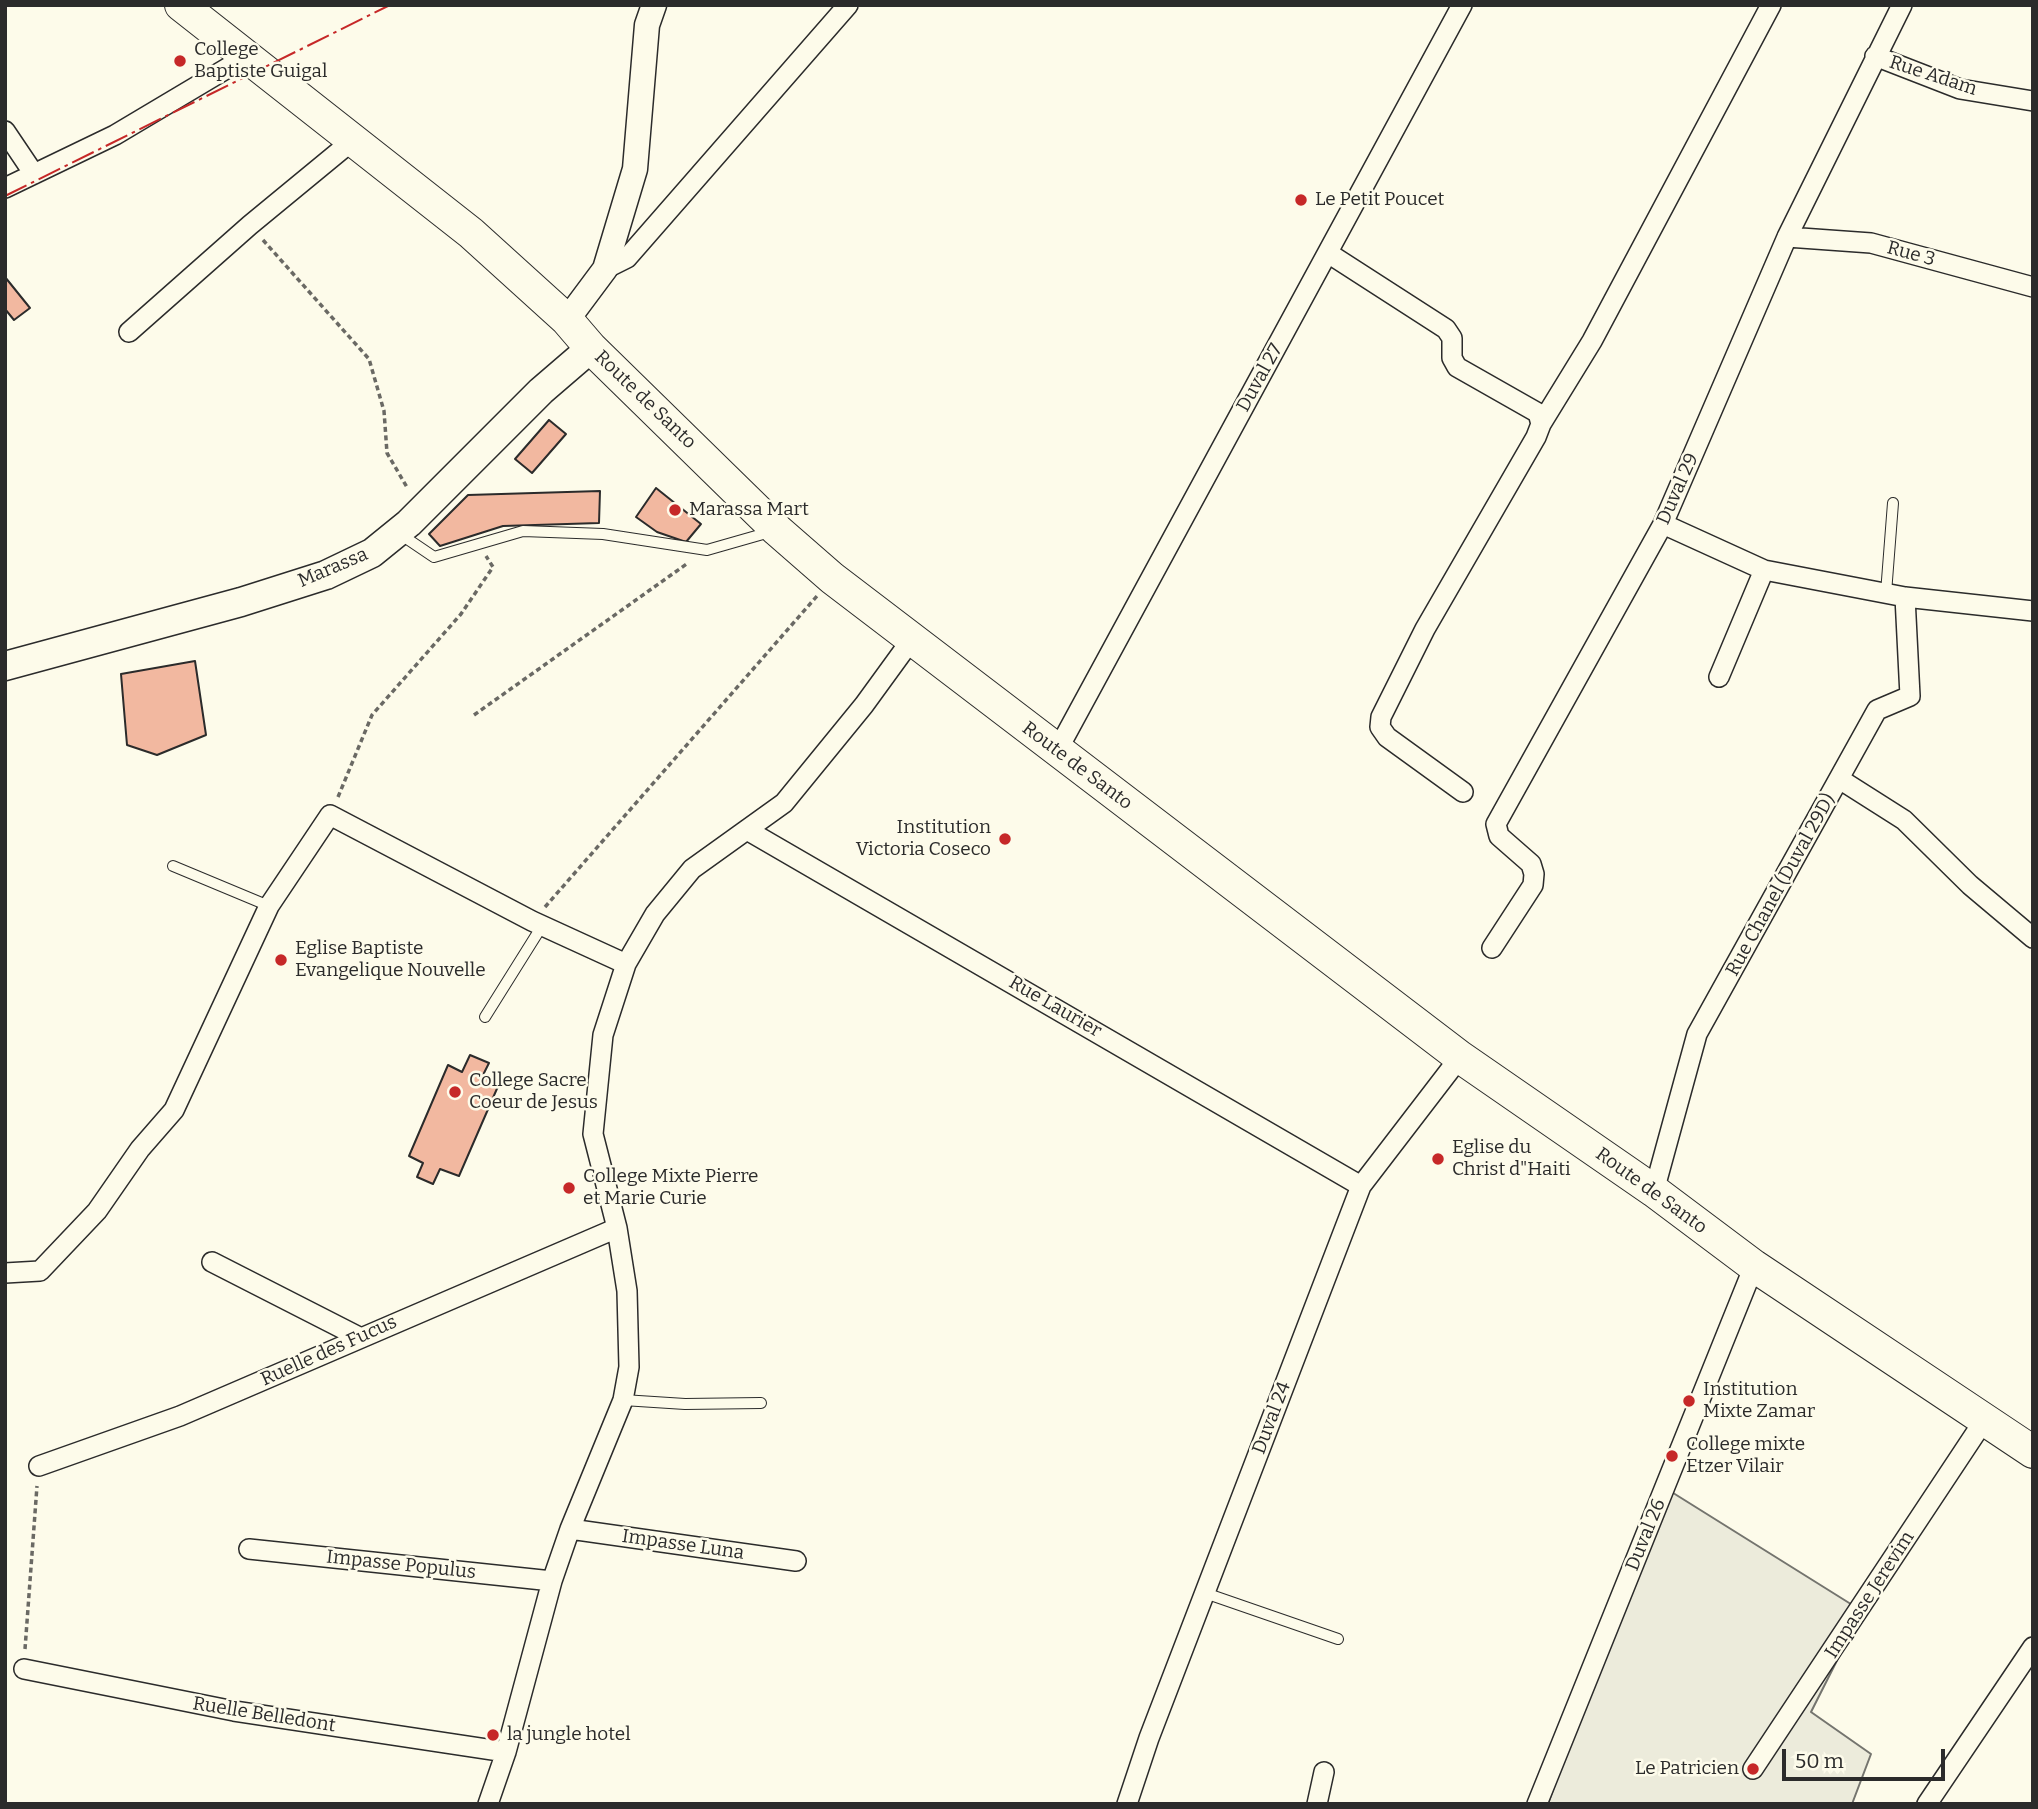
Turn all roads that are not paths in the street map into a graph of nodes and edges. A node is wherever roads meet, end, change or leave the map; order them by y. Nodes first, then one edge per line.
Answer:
1 (181, 5) edge
2 (654, 5) edge
3 (848, 5) edge
4 (1462, 5) edge
5 (1771, 5) edge
6 (1902, 5) edge
7 (1875, 56) junction
8 (246, 57) junction
9 (2033, 101) edge
10 (5, 131) edge
11 (352, 141) junction
12 (34, 174) junction
13 (5, 188) edge
14 (1787, 237) junction
15 (1328, 253) junction
16 (605, 269) junction
17 (2033, 287) edge
18 (567, 320) junction
19 (129, 332) dead end
20 (591, 348) junction
21 (1541, 424) junction
22 (1893, 503) dead end
23 (1663, 524) junction
24 (777, 530) junction
25 (398, 533) junction
26 (1764, 570) junction
27 (1895, 595) junction
28 (2033, 611) edge
29 (912, 639) junction
30 (5, 666) edge
31 (1719, 677) dead end
32 (1057, 751) junction
33 (1841, 780) junction
34 (1463, 792) dead end
35 (747, 830) junction
36 (173, 866) dead end
37 (269, 906) junction
38 (537, 924) junction
39 (2033, 938) edge
40 (1492, 948) dead end
41 (626, 964) junction
42 (485, 1017) dead end
43 (1460, 1057) junction
44 (1361, 1186) junction
45 (1654, 1191) junction
46 (617, 1228) junction
47 (212, 1262) dead end
48 (1754, 1266) junction
49 (5, 1273) edge
50 (359, 1337) junction
51 (623, 1400) junction
52 (761, 1403) dead end
53 (1985, 1419) junction
54 (2033, 1452) edge
55 (39, 1466) road end
56 (570, 1529) junction
57 (249, 1549) dead end
58 (796, 1561) dead end
59 (552, 1581) junction
60 (1205, 1593) junction
61 (1338, 1639) dead end
62 (2033, 1647) edge
63 (24, 1669) road end
64 (506, 1752) junction
65 (1753, 1769) dead end
66 (1324, 1772) dead end
67 (488, 1804) edge
68 (1127, 1804) edge
69 (1317, 1804) edge
70 (1537, 1804) edge
71 (1927, 1804) edge

1 - 8 main road, Route de Santo
2 - 16 street
3 - 16 street
4 - 15 street, Duval 27
5 - 21 street
6 - 7 street, Duval 29
7 - 9 street, Rue Adam
7 - 14 street, Duval 29
8 - 11 main road, Route de Santo
8 - 12 street
10 - 12 street
11 - 18 main road, Route de Santo
11 - 19 street
12 - 13 street
14 - 17 street, Rue 3
14 - 23 street, Duval 29
15 - 21 street
15 - 32 street, Duval 27
16 - 18 street
18 - 20 main road, Route de Santo
20 - 24 main road, Route de Santo
20 - 25 main road, Marassa
21 - 34 street
22 - 27 lane
23 - 26 street
23 - 40 street, Duval 29
24 - 25 lane
24 - 29 main road, Route de Santo
25 - 30 main road, Marassa
26 - 27 street
26 - 31 street
27 - 28 street
27 - 33 street, Rue Chanel (Duval 29D)
29 - 32 main road, Route de Santo
29 - 35 street
32 - 43 main road, Route de Santo
33 - 39 street
33 - 45 street, Rue Chanel (Duval 29D)
35 - 41 street
35 - 44 street, Rue Laurier
36 - 37 lane
37 - 38 street
37 - 49 street
38 - 41 street
38 - 42 lane
41 - 46 street
43 - 44 street, Duval 24
43 - 45 main road, Route de Santo
44 - 60 street, Duval 24
45 - 48 main road, Route de Santo
46 - 50 street, Ruelle des Fucus
46 - 51 street
47 - 50 street
48 - 53 main road, Route de Santo
48 - 70 street, Duval 26
50 - 55 street, Ruelle des Fucus
51 - 52 lane
51 - 56 street
53 - 54 main road, Route de Santo
53 - 65 street, Impasse Jerevim
56 - 58 street, Impasse Luna
56 - 59 street
57 - 59 street, Impasse Populus
59 - 64 street
60 - 61 lane
60 - 68 street, Duval 24
62 - 71 street
63 - 64 street, Ruelle Belledont
64 - 67 street
66 - 69 street

